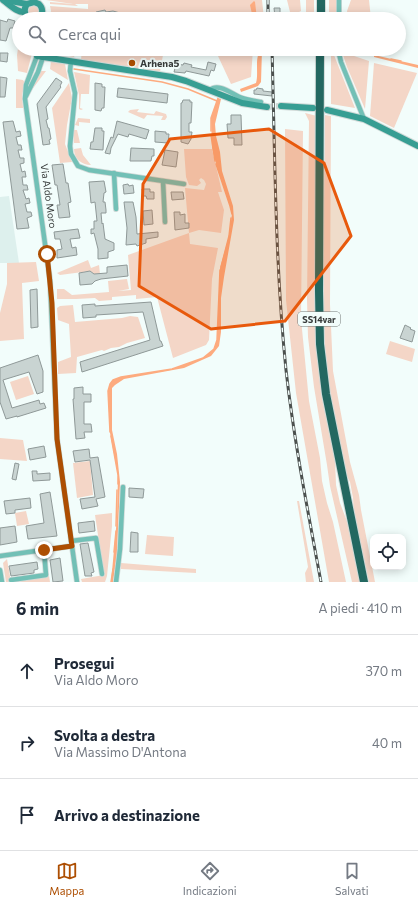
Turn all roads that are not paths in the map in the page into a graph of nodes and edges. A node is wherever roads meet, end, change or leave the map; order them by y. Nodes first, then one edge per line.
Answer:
1 (3, 0) edge
2 (321, 0) edge
3 (339, 0) edge
4 (30, 2) edge
5 (41, 3) edge
6 (20, 12) edge
7 (25, 12) edge
8 (321, 12) edge
9 (338, 12) edge
10 (320, 56) edge
11 (340, 56) edge
12 (40, 57) junction
13 (71, 61) junction
14 (210, 90) junction
15 (25, 99) junction
16 (261, 102) dead end
17 (282, 106) tunnel mouth
18 (267, 107) tunnel mouth
19 (313, 108) dead end
20 (327, 110) dead end
21 (364, 119) junction
22 (418, 146) edge
23 (114, 173) junction
24 (163, 181) junction
25 (184, 184) dead end
26 (116, 209) dead end
27 (165, 222) dead end
28 (123, 487) dead end
29 (71, 544) junction
30 (44, 550) junction
31 (0, 556) edge
32 (0, 570) edge
33 (102, 574) dead end
34 (11, 580) dead end
35 (2, 582) edge
36 (77, 582) edge
37 (116, 582) edge
38 (364, 582) edge

1 - 4 street
1 - 6 street
2 - 8 highway
3 - 9 street
4 - 5 street
4 - 7 street
10 - 38 highway, SS14var
11 - 21 street
12 - 13 street
12 - 15 street
12 - 15 street, Via Aldo Moro
13 - 14 street
13 - 23 street
14 - 16 street
14 - 18 street
15 - 29 street, Via Aldo Moro
17 - 19 street
20 - 21 street
21 - 22 street
23 - 24 street
23 - 26 street
24 - 25 street
24 - 27 street
28 - 37 street
29 - 30 street
29 - 33 street
29 - 36 street, Via Aldo Moro
30 - 31 street
30 - 34 street
32 - 35 street

